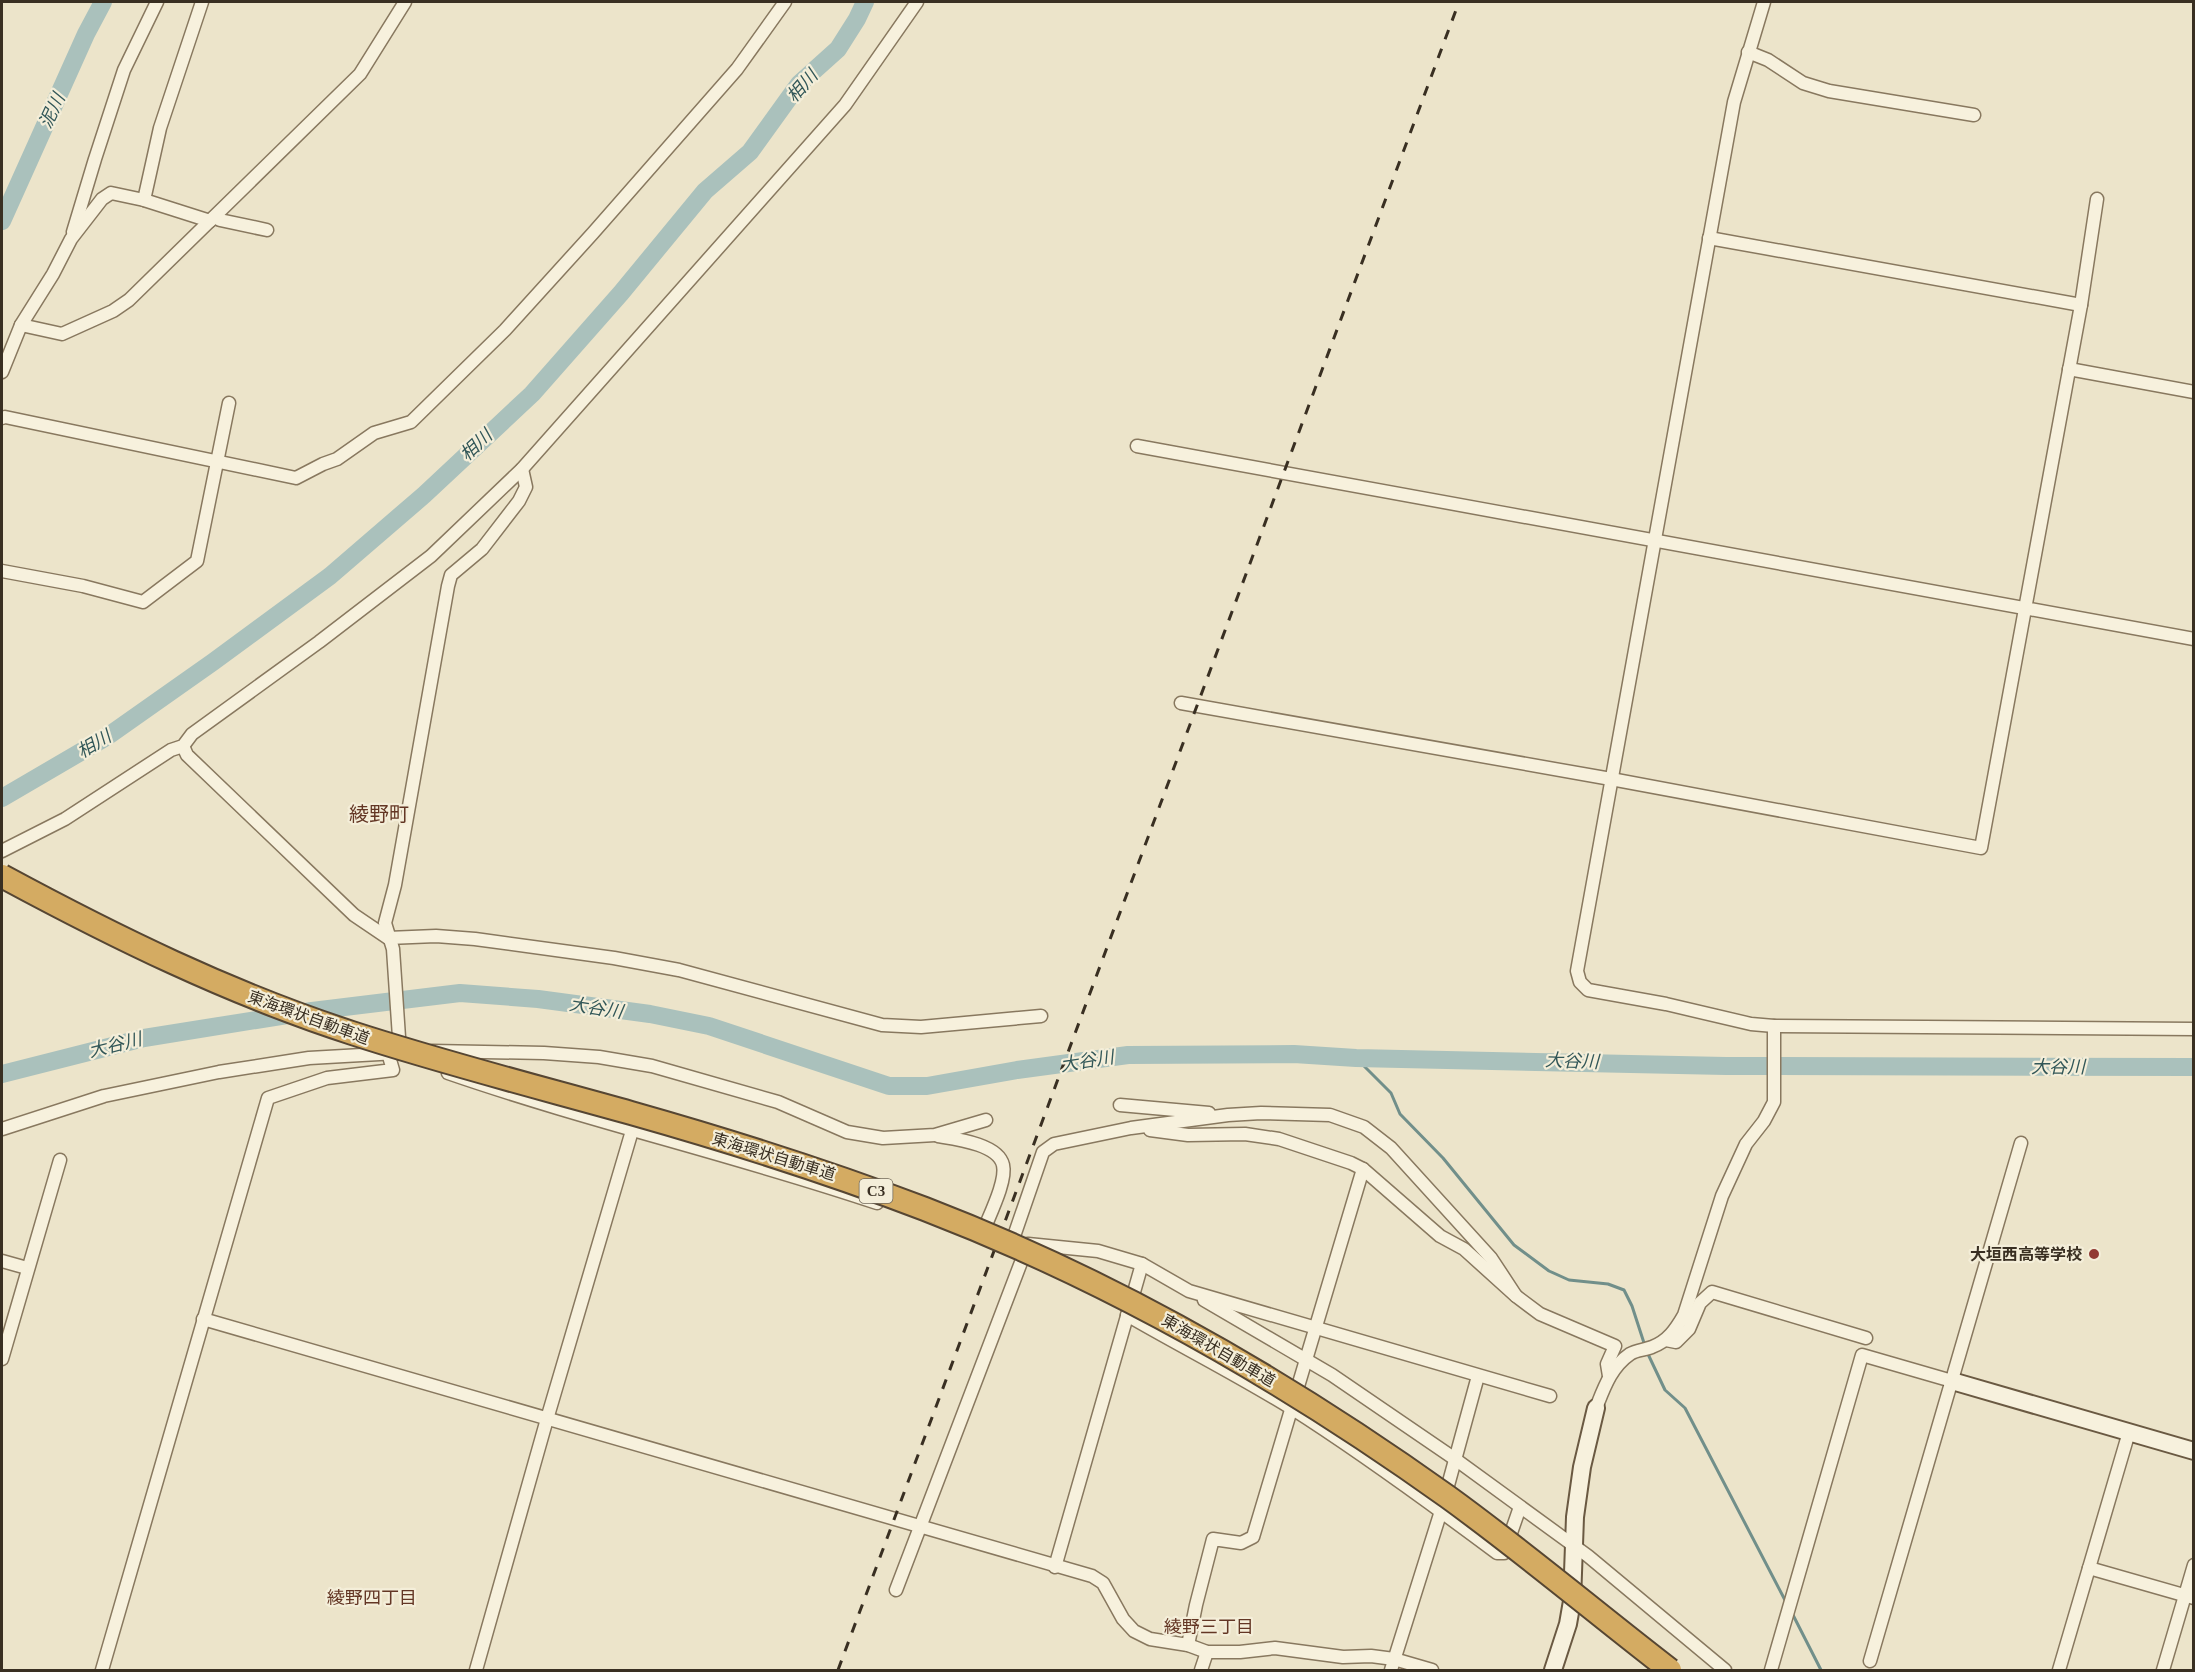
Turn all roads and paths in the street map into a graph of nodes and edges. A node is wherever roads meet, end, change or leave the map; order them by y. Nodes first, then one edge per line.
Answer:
1 (157, 2) edge
2 (202, 2) edge
3 (405, 2) edge
4 (785, 2) edge
5 (917, 2) edge
6 (1764, 2) edge
7 (1748, 52) junction
8 (1974, 115) dead end
9 (2097, 199) dead end
10 (144, 200) junction
11 (212, 219) junction
12 (267, 230) dead end
13 (1709, 238) junction
14 (71, 239) junction
15 (2081, 305) junction
16 (21, 325) junction
17 (2069, 369) junction
18 (2, 372) edge
19 (2193, 392) edge
20 (229, 403) dead end
21 (2, 418) edge
22 (1137, 446) dead end
23 (218, 462) junction
24 (522, 469) junction
25 (1654, 540) junction
26 (2, 572) edge
27 (2026, 608) junction
28 (2193, 639) edge
29 (1180, 703) dead end
30 (183, 746) junction
31 (1611, 779) junction
32 (2, 851) edge
33 (2, 876) edge
34 (390, 943) junction
35 (1041, 1016) dead end
36 (2193, 1029) edge
37 (1773, 1032) junction
38 (398, 1050) junction
39 (1120, 1105) dead end
40 (639, 1108) dead end
41 (1228, 1115) junction
42 (986, 1120) dead end
43 (1131, 1128) junction
44 (2, 1129) edge
45 (633, 1130) junction
46 (935, 1135) junction
47 (2021, 1143) dead end
48 (60, 1160) dead end
49 (1363, 1169) junction
50 (983, 1232) junction
51 (1013, 1239) junction
52 (1028, 1244) junction
53 (2, 1261) edge
54 (1142, 1264) junction
55 (27, 1268) junction
56 (1189, 1291) junction
57 (1516, 1296) junction
58 (1127, 1315) junction
59 (203, 1319) junction
60 (1315, 1327) junction
61 (1866, 1338) dead end
62 (1666, 1340) junction
63 (2, 1359) edge
64 (1305, 1359) junction
65 (1478, 1376) junction
66 (1609, 1376) junction
67 (1952, 1381) junction
68 (1550, 1396) dead end
69 (1291, 1408) junction
70 (1596, 1408) joint
71 (547, 1419) junction
72 (2129, 1432) junction
73 (2193, 1451) edge
74 (1455, 1459) junction
75 (1520, 1507) junction
76 (1441, 1511) junction
77 (920, 1527) junction
78 (1573, 1546) junction
79 (2193, 1564) edge
80 (1055, 1567) junction
81 (2089, 1568) junction
82 (896, 1590) dead end
83 (2189, 1597) edge
84 (1188, 1645) junction
85 (1207, 1652) junction
86 (1870, 1661) dead end
87 (1393, 1665) edge
88 (102, 1671) edge
89 (476, 1671) edge
90 (1201, 1671) edge
91 (1432, 1671) edge
92 (1554, 1671) edge
93 (1670, 1671) edge
94 (1725, 1671) edge
95 (1771, 1671) edge
96 (2059, 1671) edge
97 (2163, 1671) edge

1 - 14 street
2 - 10 street
3 - 11 street
4 - 23 street
5 - 24 street
6 - 7 street
7 - 8 street
7 - 13 street
9 - 15 street
10 - 11 street
10 - 14 street
11 - 12 street
11 - 16 street
13 - 15 street
13 - 25 street
14 - 16 street
15 - 17 street
16 - 18 street
17 - 19 street
17 - 27 street
20 - 23 street
21 - 23 street
22 - 25 street
23 - 26 street
24 - 30 street
24 - 34 street
25 - 27 street
25 - 31 street
27 - 28 street
27 - 31 street
29 - 31 street
30 - 32 street
30 - 34 street
31 - 37 street
33 - 93 highway, 東海環状自動車道 / C3, bridge
34 - 35 street
34 - 38 street
36 - 37 street
37 - 62 street
38 - 44 street
38 - 45 street
38 - 46 street
38 - 59 street
39 - 41 street
40 - 45 street
41 - 43 street
41 - 57 street
42 - 46 street
43 - 49 street
43 - 51 street
45 - 50 street
45 - 71 street
46 - 50 street
47 - 67 street
48 - 55 street
49 - 57 street
49 - 60 street
50 - 51 street
51 - 52 street
52 - 54 street
52 - 77 street
53 - 55 street
54 - 56 street
54 - 58 street
55 - 63 street
56 - 60 street
56 - 64 street
57 - 66 street
58 - 69 street
58 - 80 street
59 - 71 street
59 - 88 street
60 - 64 street
60 - 65 street
61 - 62 street
62 - 66 street
64 - 69 street
64 - 74 street
65 - 68 street
65 - 74 street
66 - 70 street
67 - 72 street
67 - 86 street
67 - 95 street
69 - 76 street
69 - 84 street
70 - 78 street
71 - 77 street
71 - 89 street
72 - 73 street
72 - 81 street
74 - 75 street
74 - 76 street
75 - 76 street
75 - 78 street
76 - 87 street
77 - 80 street
77 - 82 street
78 - 92 street
78 - 94 street
79 - 83 street
80 - 84 street
81 - 83 street
81 - 96 street
83 - 97 street
84 - 85 street
85 - 87 street
85 - 90 street
87 - 91 street

